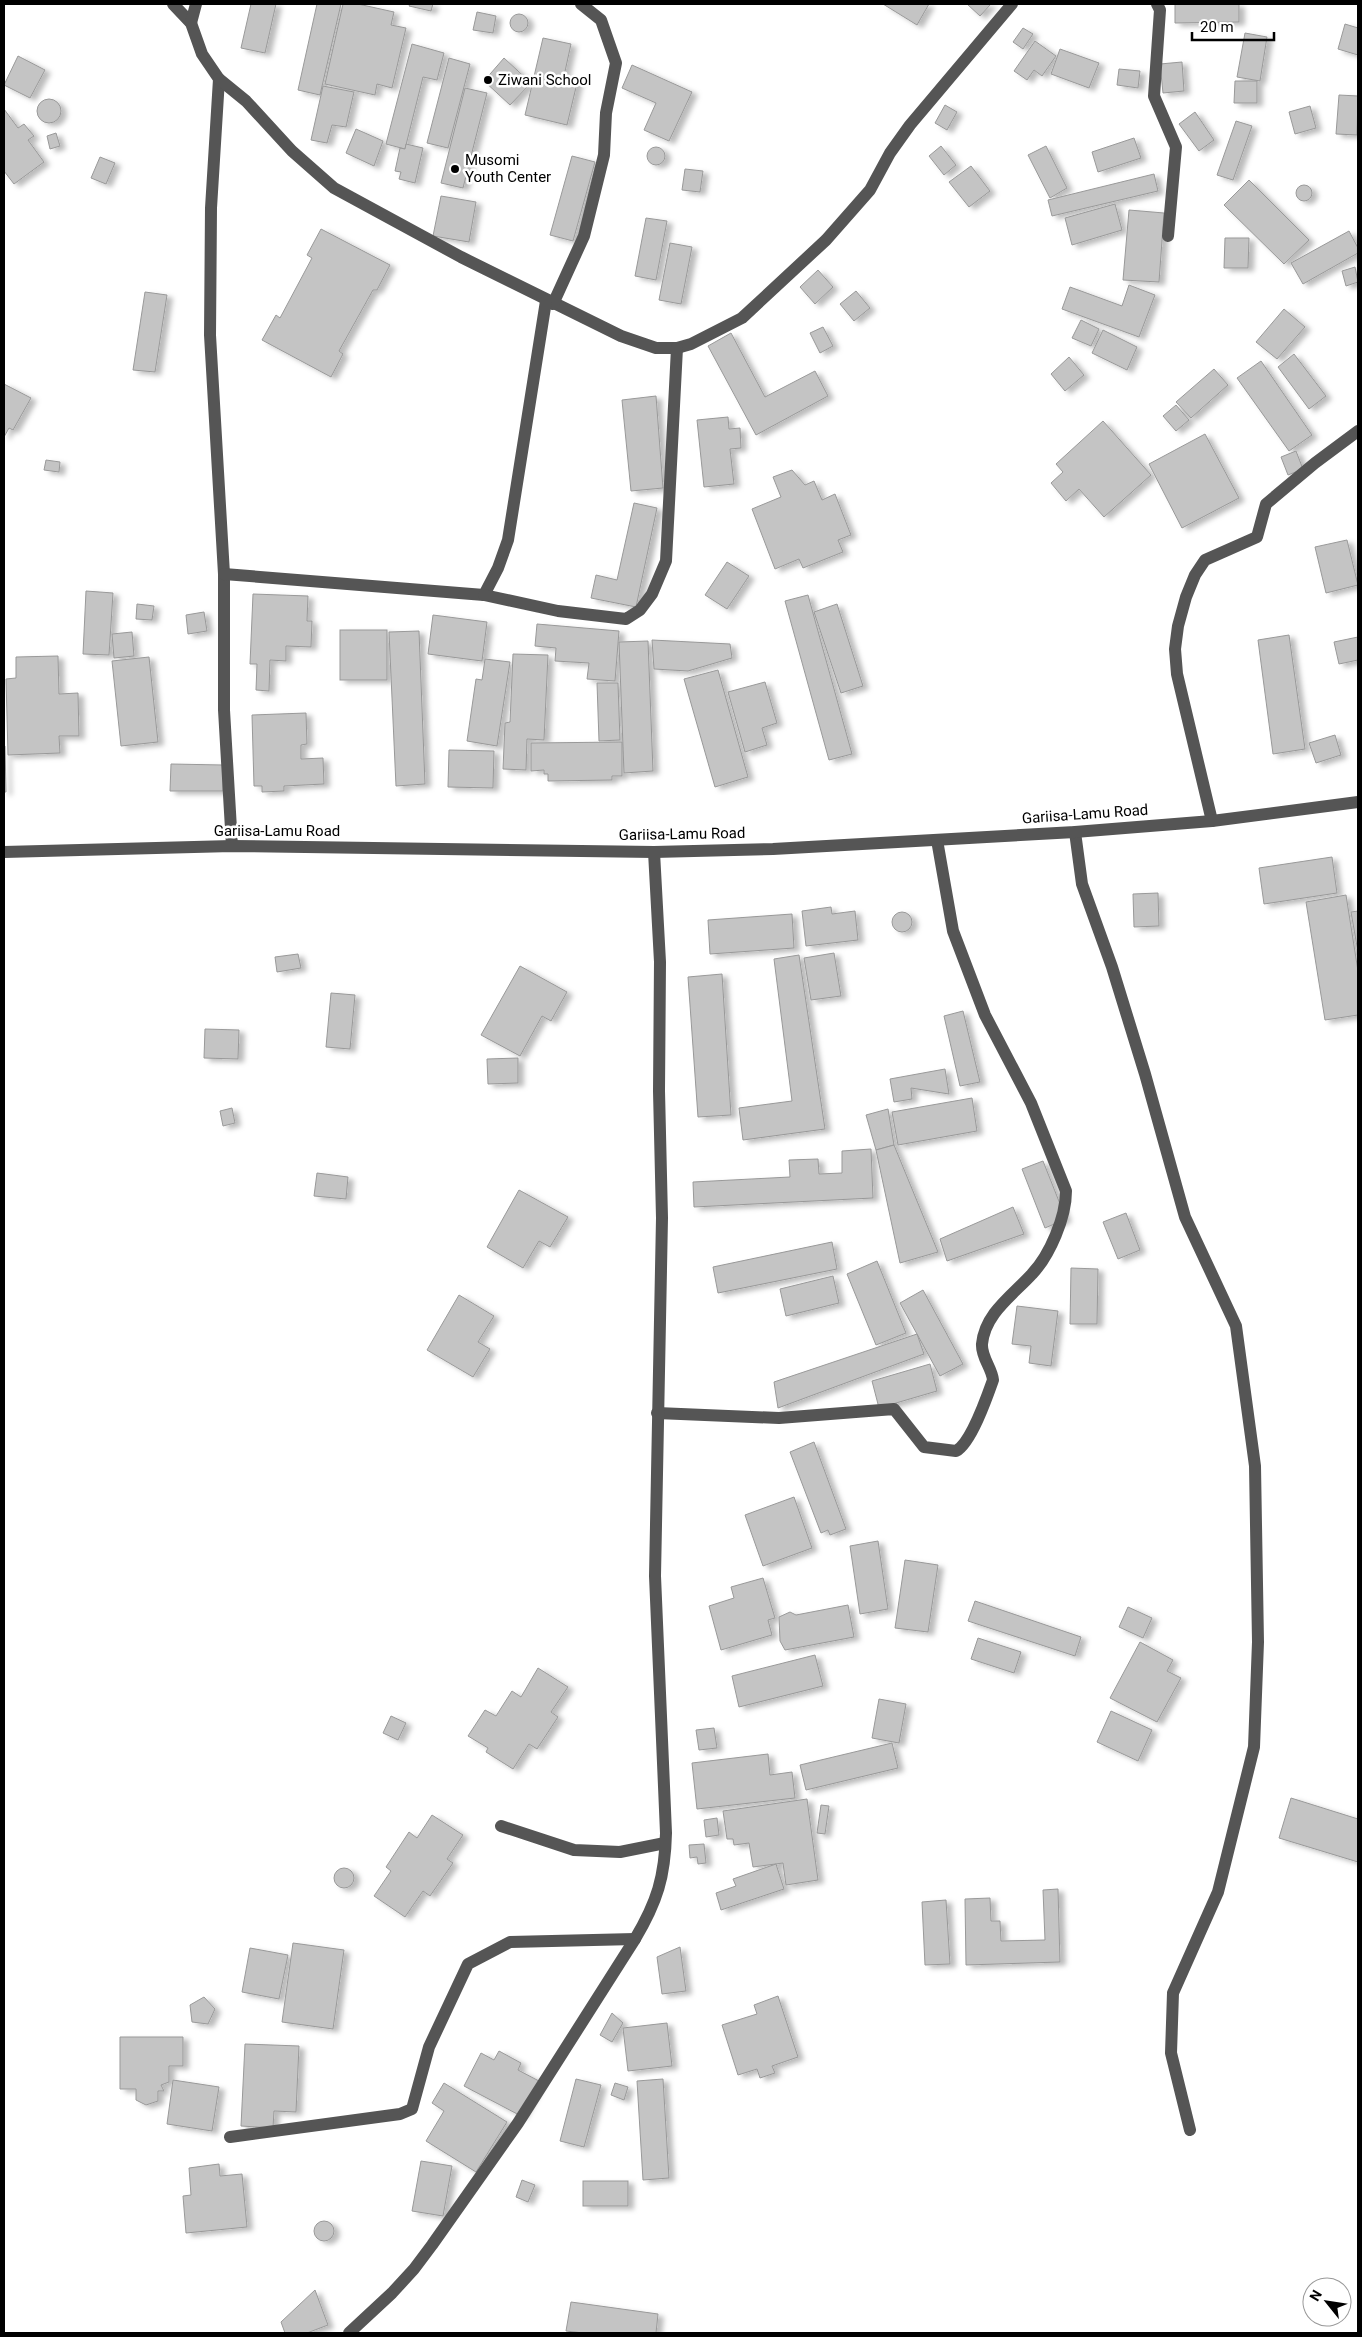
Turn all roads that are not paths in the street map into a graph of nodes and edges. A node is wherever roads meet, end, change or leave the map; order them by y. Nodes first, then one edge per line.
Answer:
1 (174, 4) edge
2 (196, 4) edge
3 (581, 4) edge
4 (1012, 4) edge
5 (1157, 4) edge
6 (191, 23) junction
7 (219, 79) junction
8 (1168, 236) dead end
9 (550, 303) junction
10 (677, 348) junction
11 (1358, 431) edge
12 (224, 574) junction
13 (484, 595) junction
14 (1358, 802) edge
15 (1212, 821) junction
16 (1075, 832) junction
17 (937, 840) junction
18 (232, 846) junction
19 (4, 852) edge
20 (654, 852) junction
21 (656, 1413) junction
22 (501, 1826) dead end
23 (666, 1843) junction
24 (635, 1939) junction
25 (1190, 2130) dead end
26 (230, 2137) dead end
27 (349, 2333) edge

1 - 6 street
2 - 6 street
3 - 9 street
4 - 10 street
5 - 8 street
6 - 7 street
7 - 9 street
7 - 12 street
9 - 10 street
9 - 13 street
10 - 13 street
11 - 15 street
12 - 13 street
12 - 18 street
14 - 15 street, Gariisa-Lamu Road
15 - 16 street, Gariisa-Lamu Road
16 - 17 street, Gariisa-Lamu Road
16 - 25 street
17 - 20 street, Gariisa-Lamu Road
17 - 21 street
18 - 19 street, Gariisa-Lamu Road
18 - 20 street, Gariisa-Lamu Road
20 - 21 street
21 - 23 street
22 - 23 street
23 - 24 street
24 - 26 street
24 - 27 street

